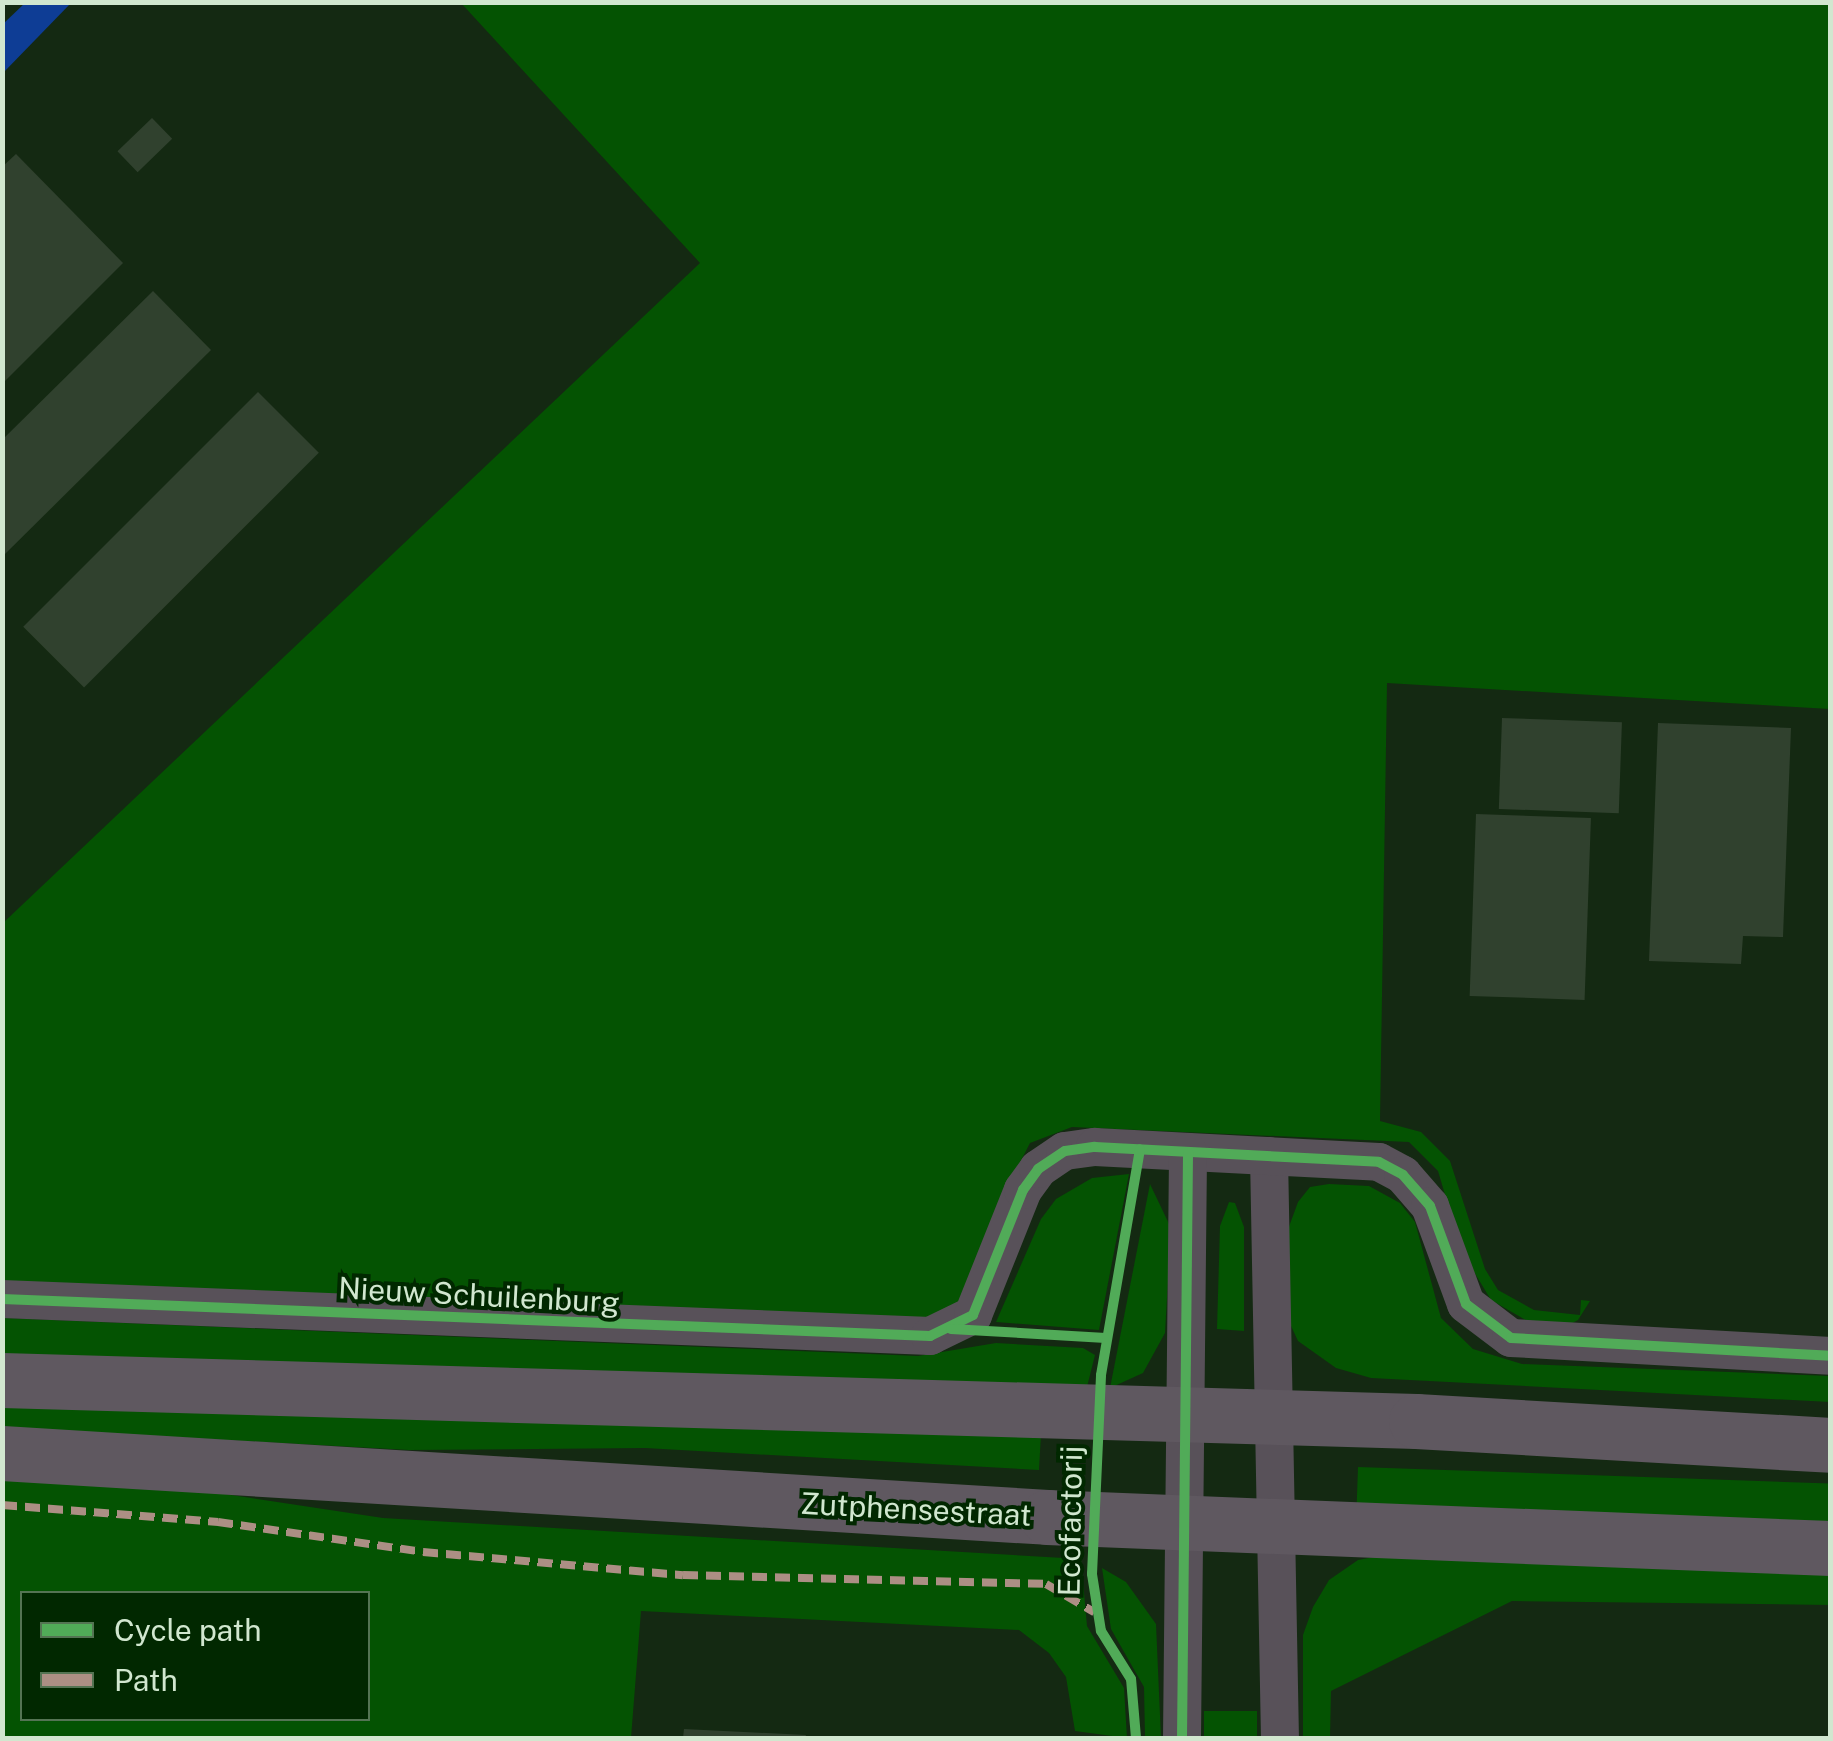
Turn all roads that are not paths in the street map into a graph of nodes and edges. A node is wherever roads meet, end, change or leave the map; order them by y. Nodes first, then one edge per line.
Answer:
1 (1188, 1152) junction
2 (1269, 1156) junction
3 (2, 1299) edge
4 (1830, 1356) edge
5 (2, 1380) edge
6 (1185, 1418) junction
7 (1272, 1421) junction
8 (1830, 1444) edge
9 (2, 1452) edge
10 (1184, 1524) junction
11 (1276, 1528) junction
12 (1830, 1548) edge
13 (1182, 1738) edge
14 (1280, 1738) edge

1 - 2 street, Nieuw Schuilenburg
1 - 3 street, Nieuw Schuilenburg
1 - 6 street
2 - 4 street, Nieuw Schuilenburg
2 - 7 street
5 - 6 main road
6 - 7 main road
6 - 10 street
7 - 8 main road
7 - 11 street
9 - 10 main road, Zutphensestraat
10 - 11 main road, Zutphensestraat
10 - 13 street
11 - 12 main road, Zutphensestraat
11 - 14 street

